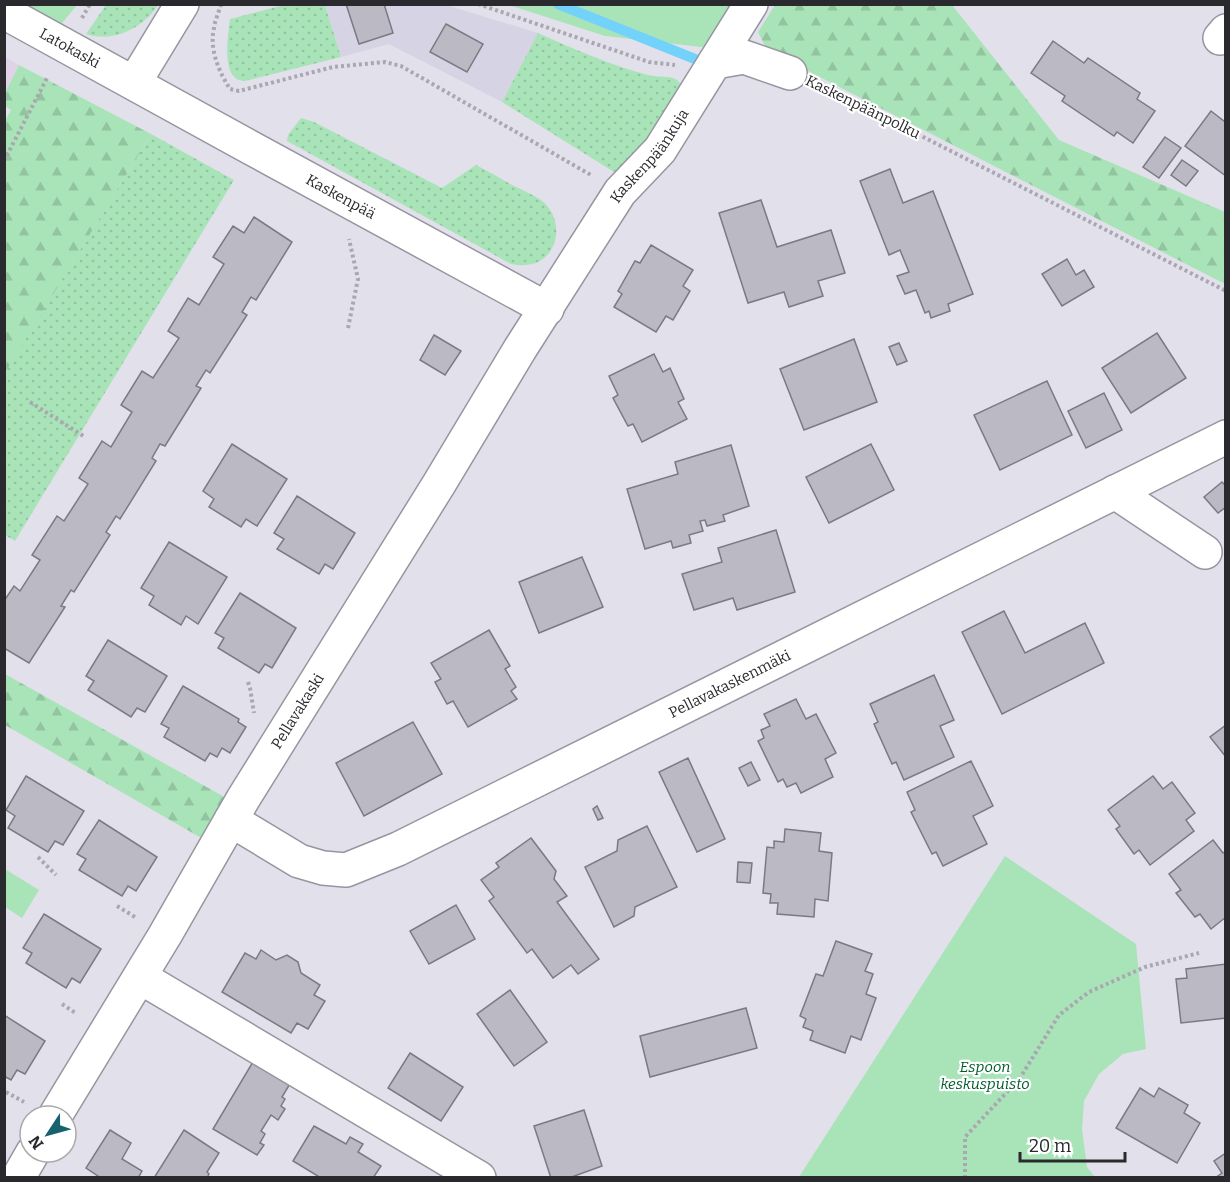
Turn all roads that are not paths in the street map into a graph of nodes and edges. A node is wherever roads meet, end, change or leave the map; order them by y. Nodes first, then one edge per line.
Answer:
1 (182, 4) edge
2 (751, 4) edge
3 (4, 12) edge
4 (715, 62) junction
5 (790, 73) road end
6 (134, 84) junction
7 (547, 309) junction
8 (1226, 437) edge
9 (1115, 492) junction
10 (1205, 552) dead end
11 (231, 820) junction
12 (140, 977) junction
13 (62, 1104) edge
14 (26, 1164) edge
15 (18, 1178) edge
16 (479, 1178) edge

1 - 6 street
2 - 4 street, Kaskenpäänkuja
3 - 6 street, Latokaski
4 - 5 street, Kaskenpäänpolku
4 - 7 street, Kaskenpäänkuja
6 - 7 street, Kaskenpää
7 - 11 street, Pellavakaski
8 - 9 street, Pellavakaskenmäki
9 - 10 street
9 - 11 street, Pellavakaskenmäki
11 - 12 street, Pellavakaski
12 - 13 street, Pellavakaski
12 - 16 street
14 - 15 street

